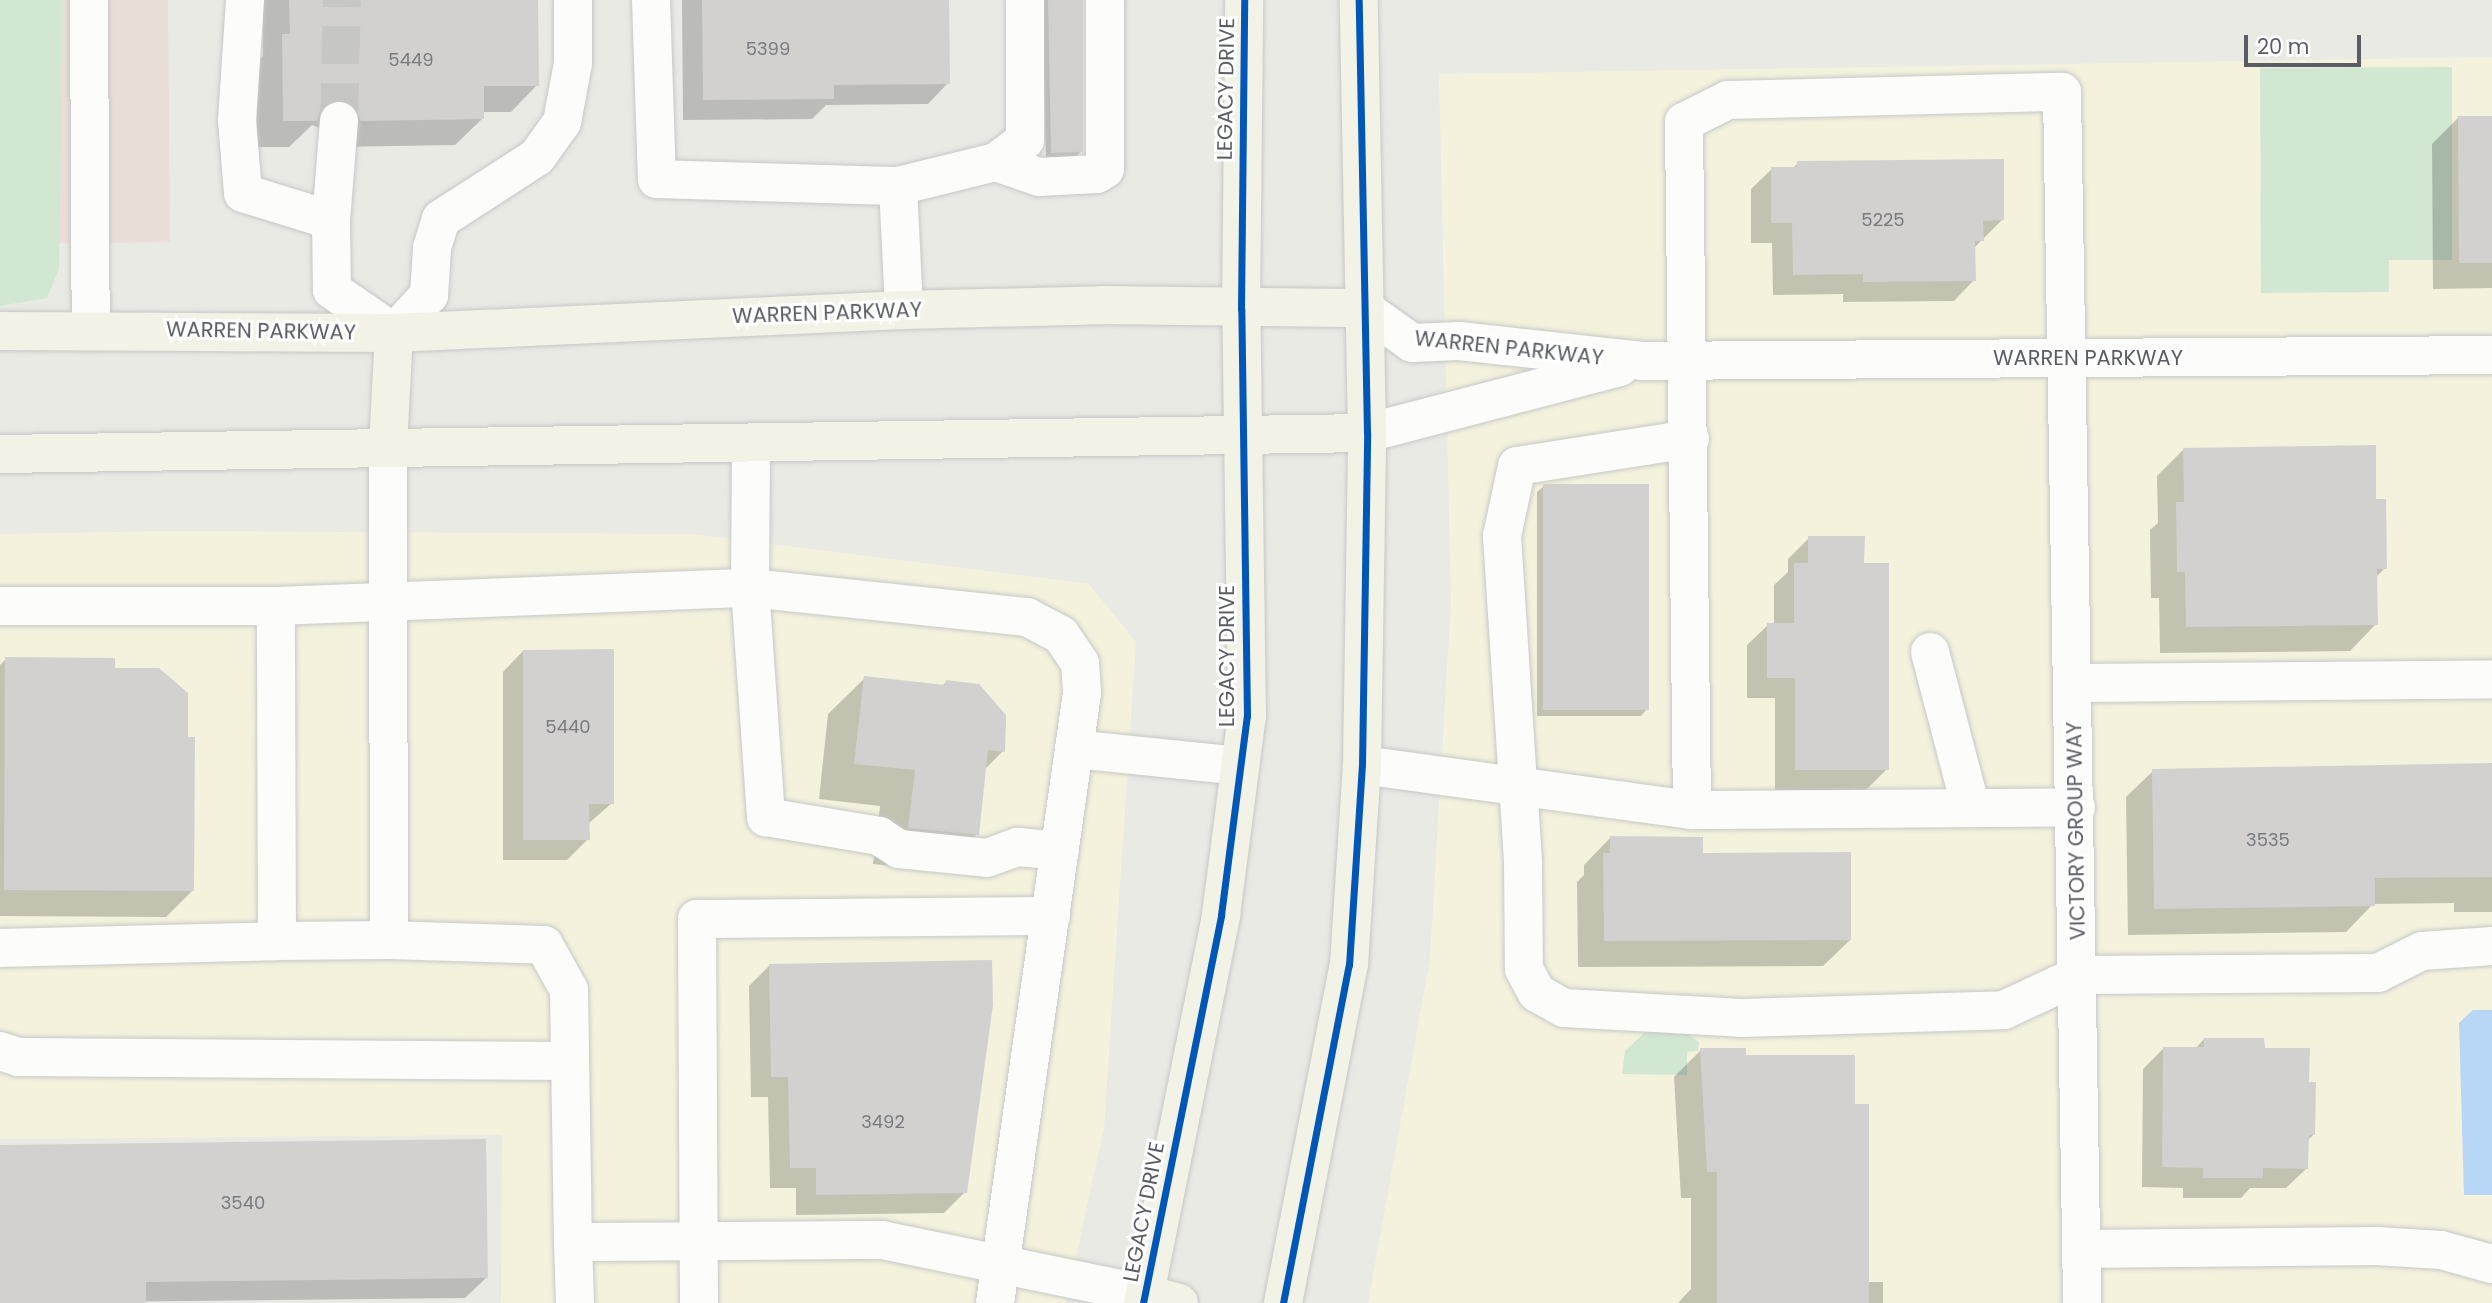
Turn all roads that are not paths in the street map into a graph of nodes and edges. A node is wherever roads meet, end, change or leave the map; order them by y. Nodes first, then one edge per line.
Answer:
1 (89, 0) edge
2 (246, 0) edge
3 (573, 0) edge
4 (651, 0) edge
5 (1025, 0) edge
6 (1105, 0) edge
7 (1244, 0) edge
8 (1359, 0) edge
9 (339, 121) tunnel mouth
10 (996, 162) junction
11 (898, 186) junction
12 (331, 219) junction
13 (1363, 308) junction
14 (1241, 309) junction
15 (904, 310) junction
16 (91, 330) junction
17 (0, 331) edge
18 (394, 333) junction
19 (2492, 355) edge
20 (2070, 359) junction
21 (1689, 360) junction
22 (1642, 361) junction
23 (1367, 433) junction
24 (1242, 437) junction
25 (1690, 439) junction
26 (751, 446) junction
27 (388, 447) junction
28 (0, 454) edge
29 (750, 589) junction
30 (389, 604) junction
31 (0, 606) edge
32 (276, 606) junction
33 (1930, 652) dead end
34 (2492, 679) edge
35 (2074, 682) junction
36 (1074, 749) junction
37 (1362, 765) junction
38 (1240, 766) junction
39 (1518, 789) junction
40 (2076, 807) junction
41 (1971, 808) junction
42 (1692, 810) junction
43 (1060, 851) junction
44 (1051, 916) junction
45 (389, 940) junction
46 (277, 941) junction
47 (2492, 946) edge
48 (0, 948) edge
49 (2079, 975) junction
50 (0, 1051) edge
51 (570, 1061) junction
52 (701, 1240) junction
53 (573, 1242) junction
54 (2082, 1249) junction
55 (1002, 1264) junction
56 (2492, 1265) edge
57 (1156, 1300) edge
58 (575, 1303) edge
59 (699, 1303) edge
60 (995, 1303) edge
61 (1283, 1303) edge
62 (2081, 1303) edge

1 - 16 lane
2 - 12 lane
3 - 18 lane
4 - 11 lane
5 - 10 lane
6 - 10 lane
7 - 14 main road, LEGACY DRIVE
8 - 13 main road
9 - 12 lane
10 - 11 lane
11 - 15 lane
12 - 18 lane
13 - 14 main road, WARREN PARKWAY
13 - 22 lane, WARREN PARKWAY
13 - 23 main road
14 - 15 main road, WARREN PARKWAY
14 - 24 main road, LEGACY DRIVE
15 - 18 main road, WARREN PARKWAY
16 - 17 main road, WARREN PARKWAY
16 - 18 main road, WARREN PARKWAY
18 - 27 main road
19 - 20 lane, WARREN PARKWAY
20 - 21 lane, WARREN PARKWAY
20 - 21 lane, VICTORY GROUP WAY
20 - 35 lane, VICTORY GROUP WAY
21 - 22 lane, WARREN PARKWAY
21 - 25 lane
22 - 23 lane, WARREN PARKWAY
23 - 24 main road, WARREN PARKWAY
23 - 37 main road
24 - 26 main road, WARREN PARKWAY
24 - 38 main road, LEGACY DRIVE
25 - 39 lane
25 - 42 lane
26 - 27 main road, WARREN PARKWAY
26 - 29 lane
27 - 28 main road, WARREN PARKWAY
27 - 30 lane
29 - 30 lane
29 - 36 lane
29 - 43 lane
30 - 32 lane
30 - 45 lane
31 - 32 lane
32 - 46 lane
33 - 41 lane
34 - 35 lane
35 - 40 lane, VICTORY GROUP WAY
36 - 38 lane
36 - 43 lane
37 - 39 lane
37 - 61 main road
38 - 57 main road, LEGACY DRIVE
39 - 42 lane
39 - 49 lane
40 - 41 lane
40 - 49 lane, VICTORY GROUP WAY
41 - 42 lane
43 - 44 lane
44 - 52 lane
44 - 55 lane
45 - 46 lane
45 - 51 lane
46 - 48 lane
47 - 49 lane
49 - 54 lane, VICTORY GROUP WAY
50 - 51 lane
51 - 53 lane
52 - 53 lane
52 - 55 lane
52 - 59 lane
53 - 58 lane
54 - 56 lane
54 - 62 lane, VICTORY GROUP WAY
55 - 57 lane
55 - 60 lane

